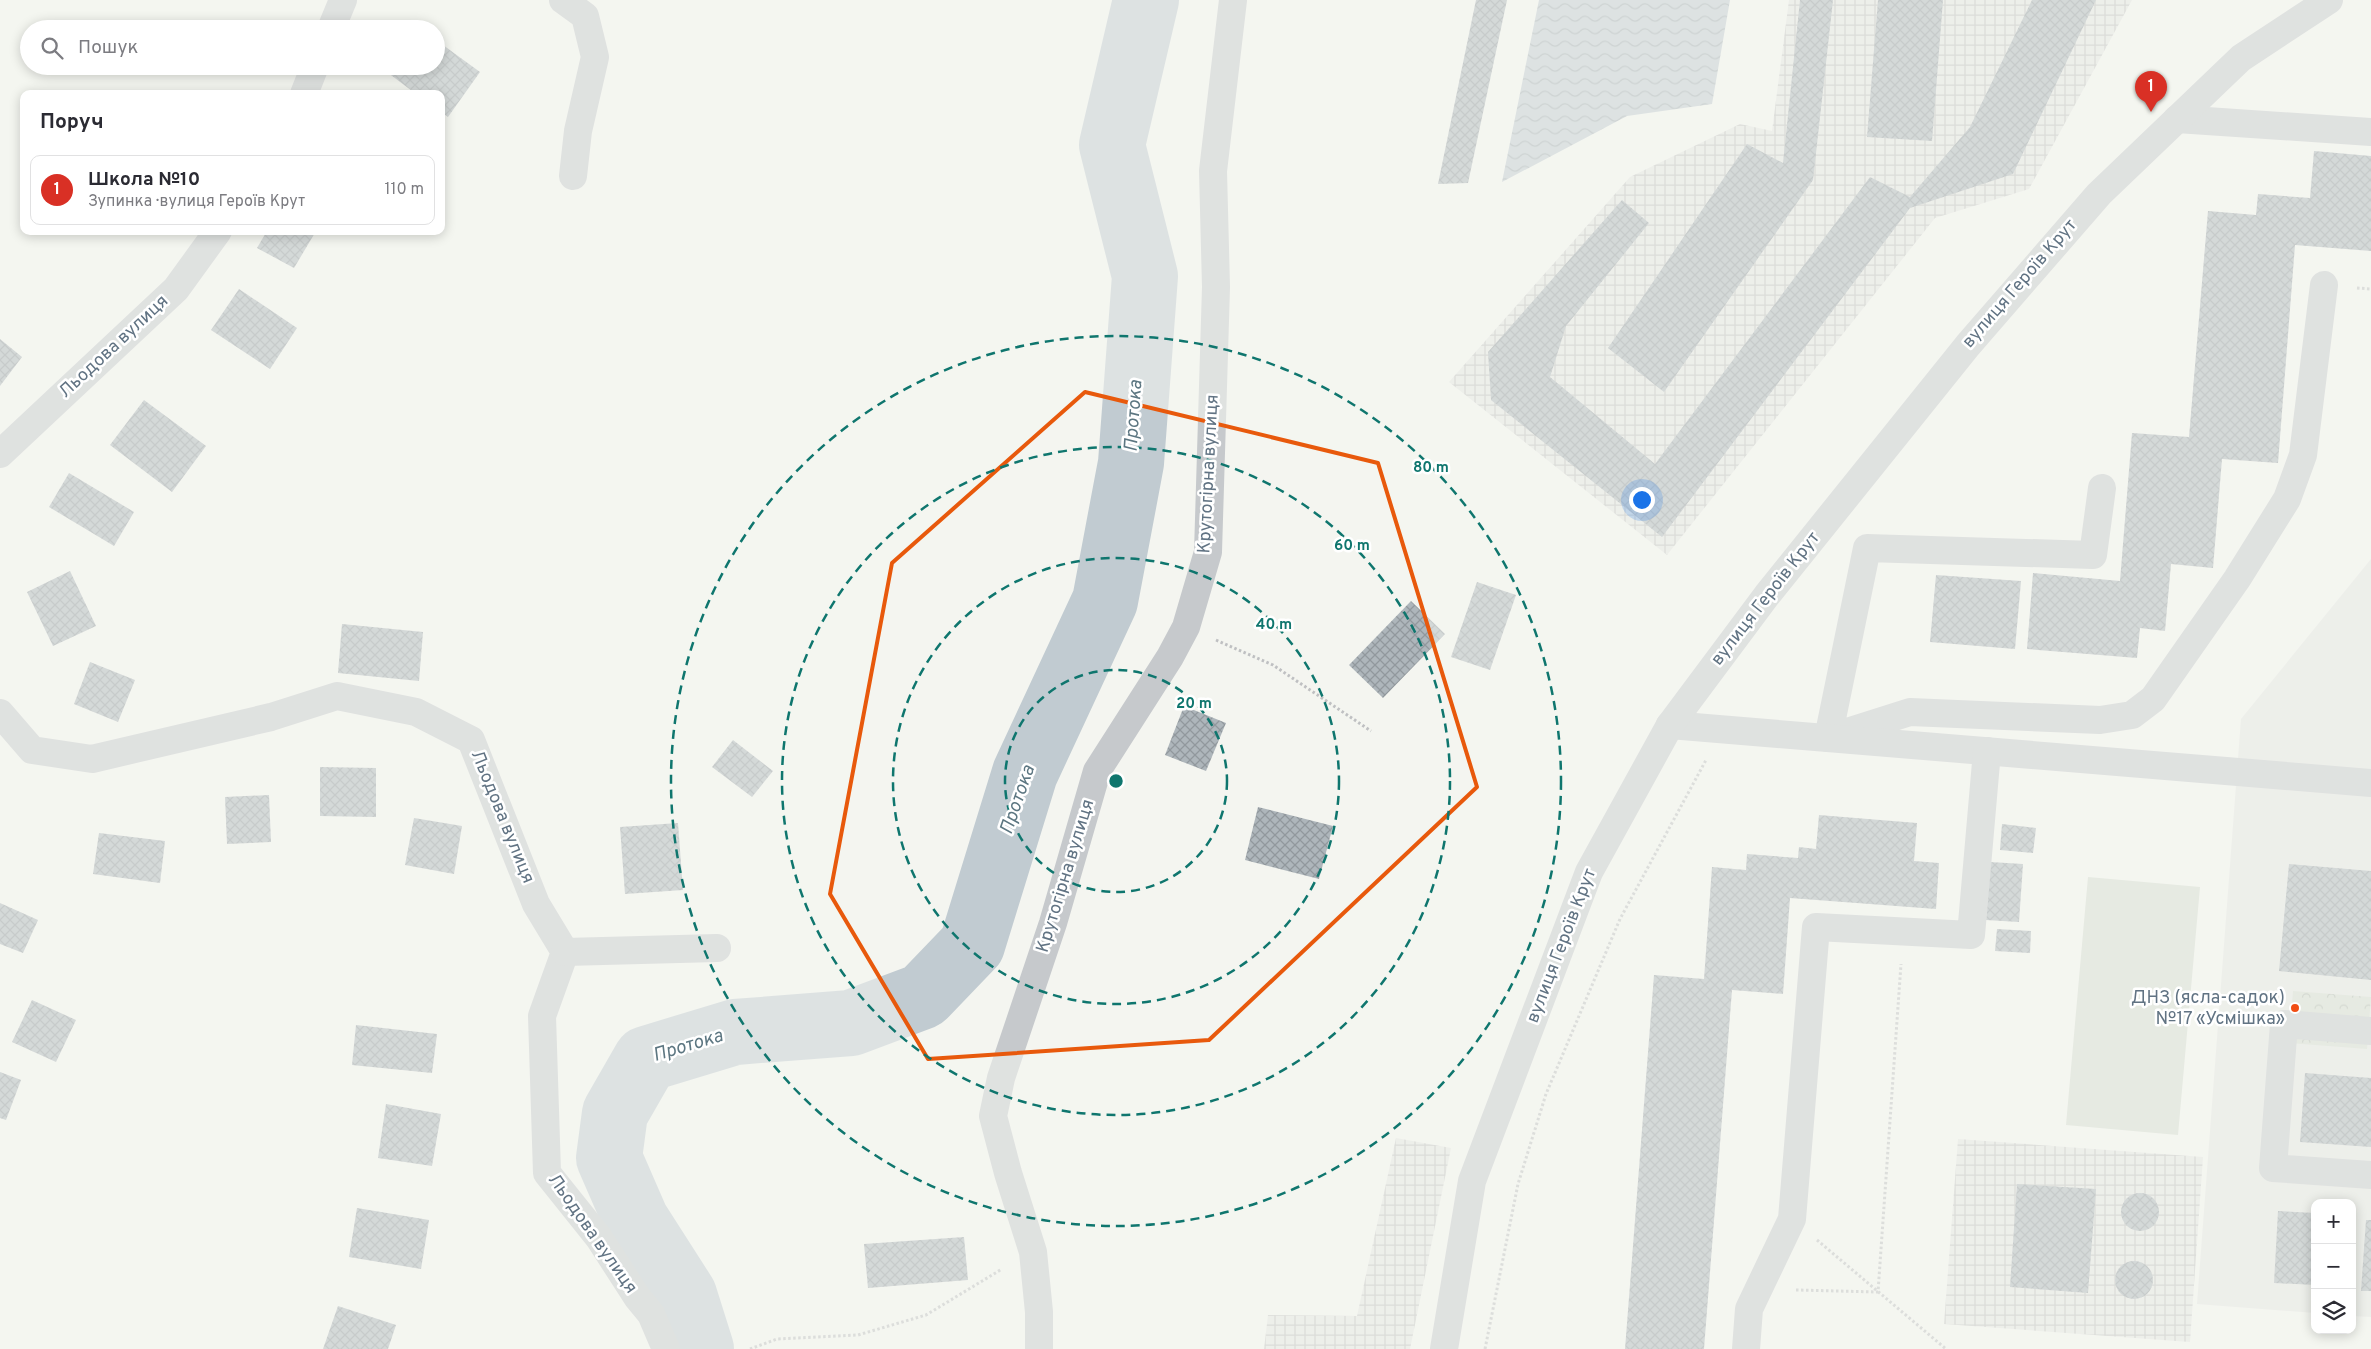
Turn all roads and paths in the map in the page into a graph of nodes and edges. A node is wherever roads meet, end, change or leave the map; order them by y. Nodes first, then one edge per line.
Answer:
1 (343, 0) edge
2 (563, 0) edge
3 (1233, 0) edge
4 (2329, 0) edge
5 (335, 20) edge
6 (311, 75) edge
7 (306, 90) edge
8 (2177, 119) junction
9 (2371, 132) edge
10 (573, 176) dead end
11 (215, 235) edge
12 (2324, 285) dead end
13 (0, 454) edge
14 (2102, 488) dead end
15 (1186, 627) junction
16 (0, 713) edge
17 (1670, 725) junction
18 (1723, 729) junction
19 (1371, 731) dead end
20 (1828, 738) junction
21 (1987, 751) junction
22 (2371, 782) edge
23 (1903, 931) junction
24 (717, 948) dead end
25 (565, 952) junction
26 (2371, 1031) edge
27 (2371, 1175) edge
28 (1792, 1219) junction
29 (1033, 1252) junction
30 (1758, 1290) junction
31 (1878, 1292) junction
32 (666, 1349) edge
33 (750, 1349) edge
34 (1039, 1349) edge
35 (1444, 1349) edge
36 (1485, 1349) edge
37 (1746, 1349) edge
38 (1946, 1349) edge

1 - 5 street
2 - 10 street
3 - 15 street, Крутогірна вулиця
4 - 8 street, вулиця Героїв Крут
6 - 7 street
8 - 9 street
8 - 17 street, вулиця Героїв Крут
11 - 13 street, Льодова вулиця
12 - 20 street
14 - 20 street
15 - 19 path
15 - 29 street, Крутогірна вулиця
16 - 25 street, Льодова вулиця
17 - 18 street
17 - 35 street, вулиця Героїв Крут
18 - 20 street
18 - 36 path
20 - 21 street
21 - 22 street
21 - 23 street
23 - 28 street
23 - 31 path
24 - 25 street
25 - 32 street, Льодова вулиця
26 - 27 street
28 - 30 street
28 - 31 path
29 - 33 path
29 - 34 street, Крутогірна вулиця
30 - 31 path
30 - 37 street
31 - 38 path

